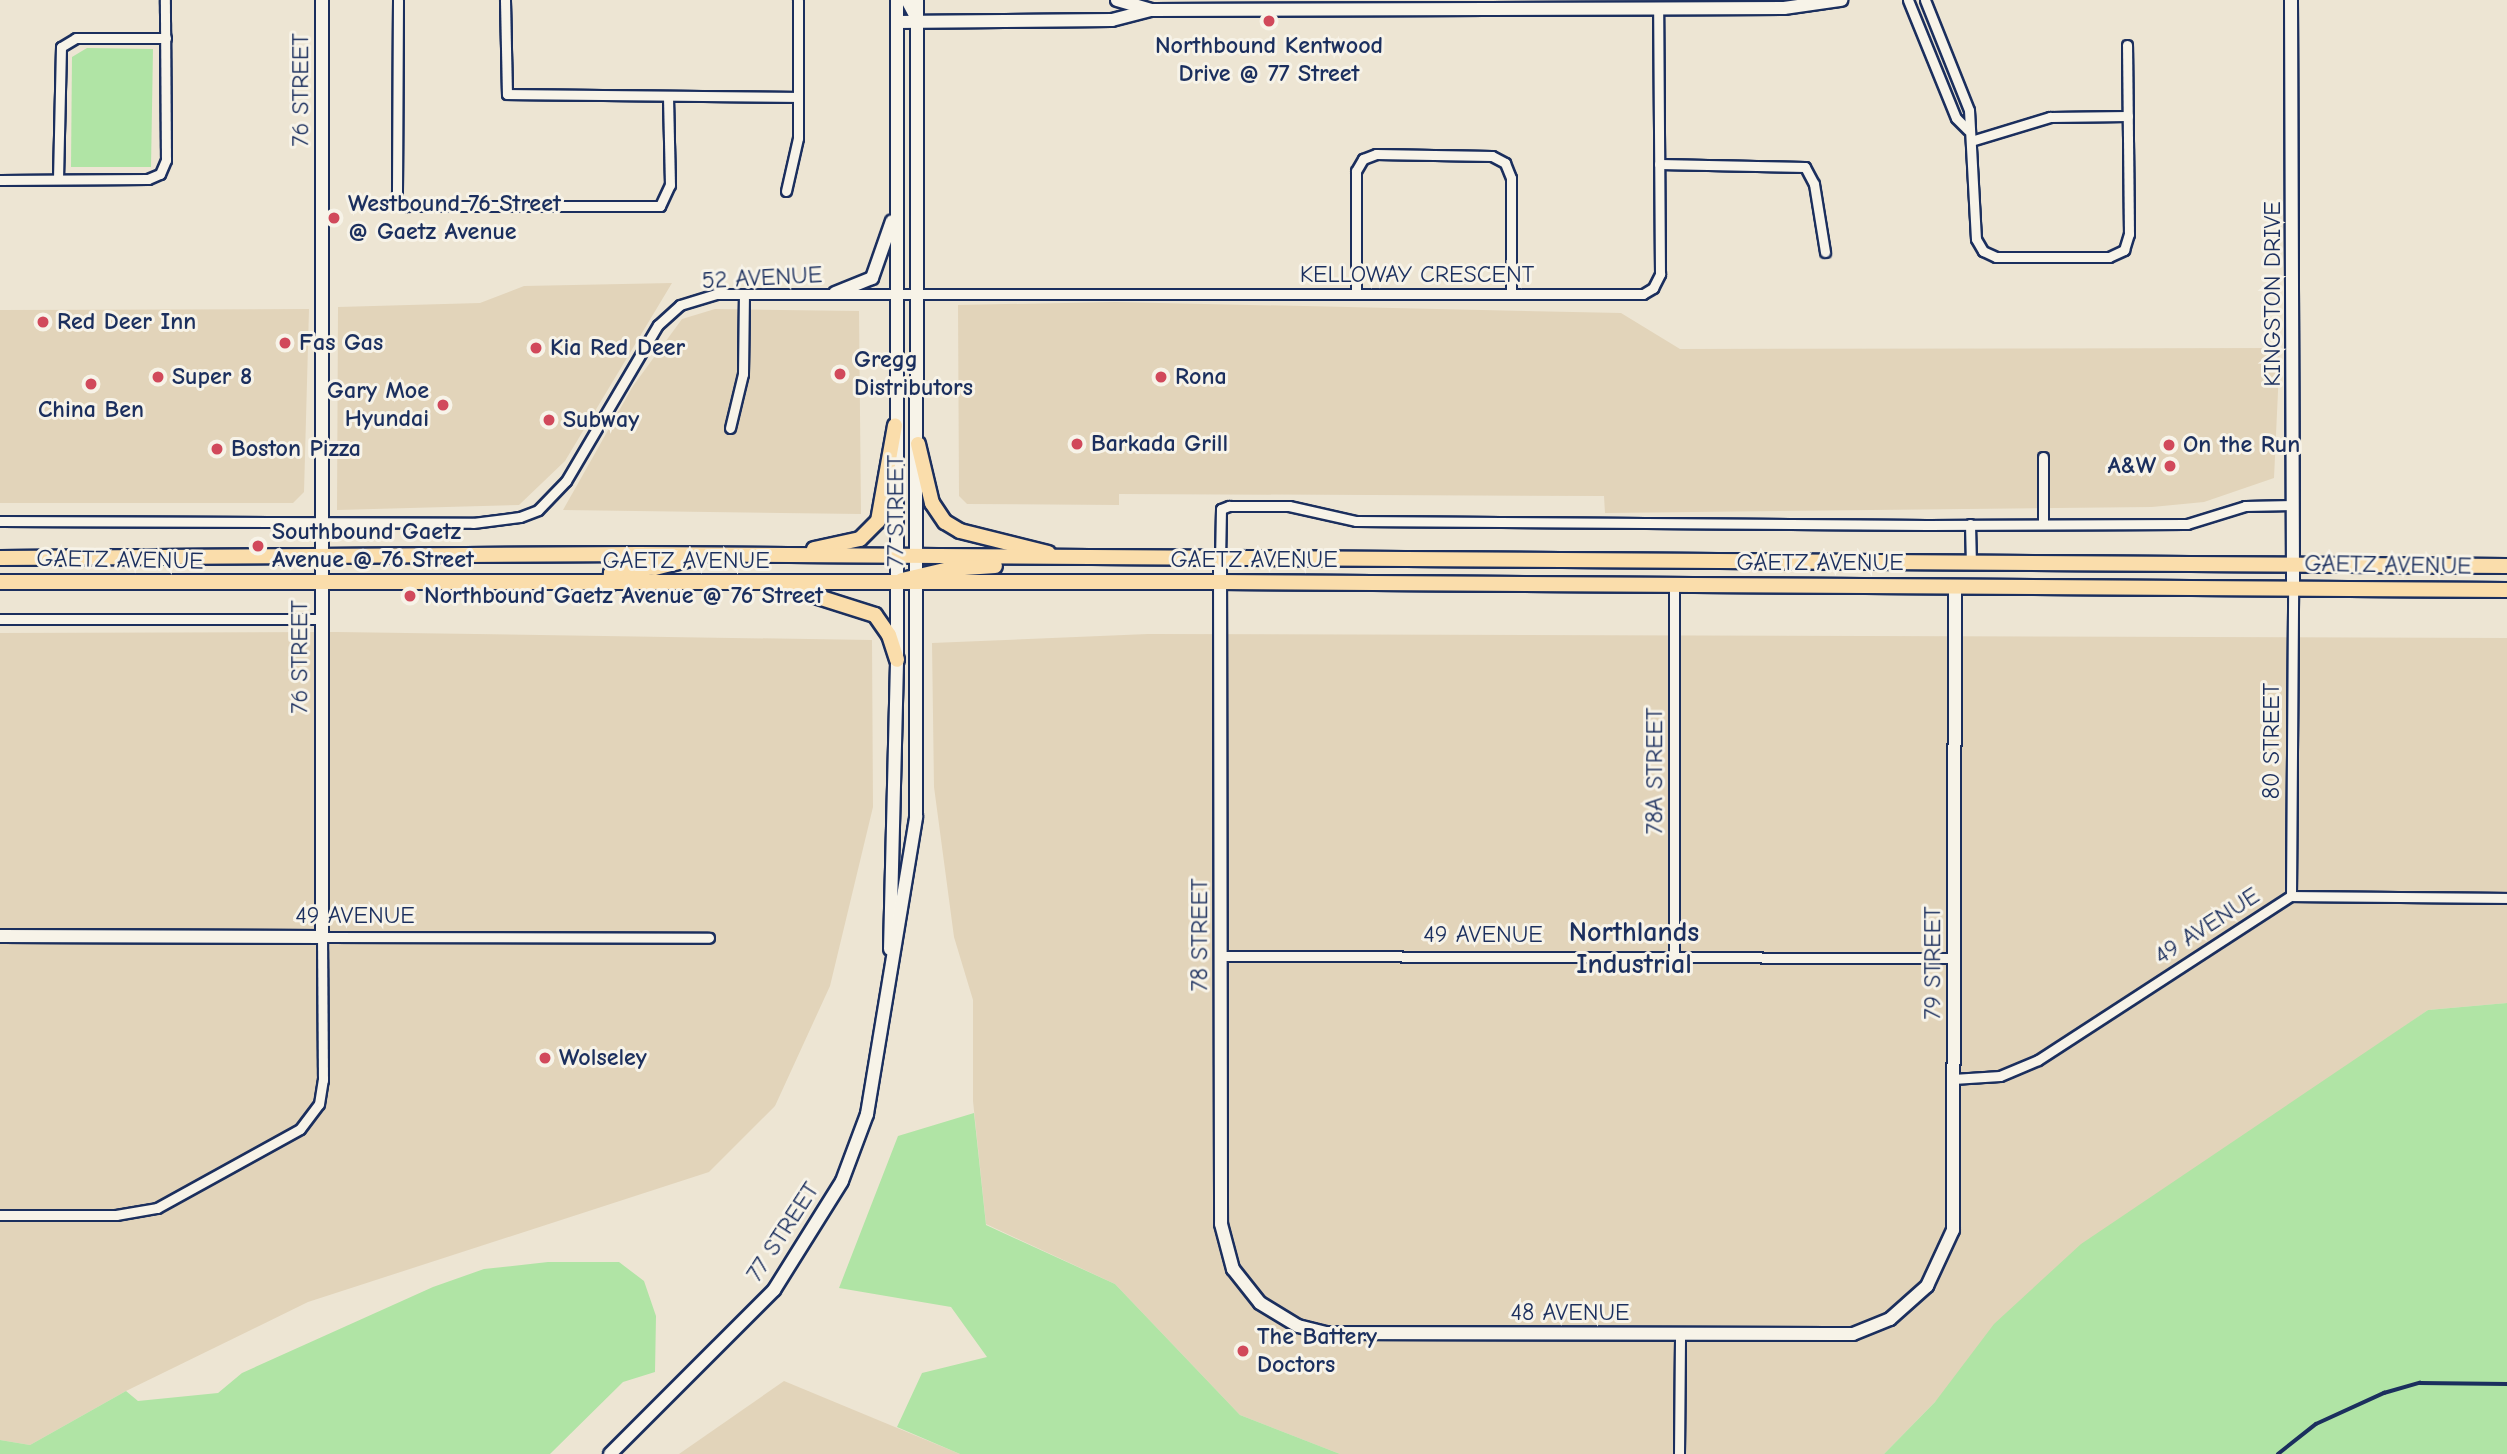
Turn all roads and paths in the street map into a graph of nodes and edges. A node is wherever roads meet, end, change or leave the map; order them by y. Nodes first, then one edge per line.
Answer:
1 (165, 0) edge
2 (322, 0) edge
3 (398, 0) edge
4 (505, 0) edge
5 (798, 0) edge
6 (897, 0) edge
7 (906, 0) edge
8 (917, 0) edge
9 (1117, 0) edge
10 (1841, 0) edge
11 (1908, 0) edge
12 (1925, 0) edge
13 (2291, 0) edge
14 (1821, 2) edge
15 (1520, 4) edge
16 (1355, 5) edge
17 (1658, 8) junction
18 (1151, 10) junction
19 (918, 21) junction
20 (897, 22) junction
21 (166, 38) junction
22 (2127, 45) dead end
23 (798, 97) junction
24 (668, 99) junction
25 (2128, 116) junction
26 (1968, 130) junction
27 (1971, 141) junction
28 (1659, 164) junction
29 (58, 179) junction
30 (0, 180) edge
31 (786, 191) dead end
32 (895, 207) junction
33 (1825, 252) dead end
34 (835, 293) junction
35 (744, 294) junction
36 (1356, 294) junction
37 (1511, 294) junction
38 (896, 295) junction
39 (918, 295) junction
40 (895, 426) junction
41 (730, 428) dead end
42 (918, 444) junction
43 (2043, 457) dead end
44 (2293, 505) junction
45 (0, 521) edge
46 (321, 521) junction
47 (1970, 524) junction
48 (2043, 524) junction
49 (704, 555) junction
50 (779, 556) junction
51 (896, 556) junction
52 (917, 556) junction
53 (0, 558) edge
54 (321, 558) junction
55 (1077, 560) junction
56 (1220, 561) junction
57 (1971, 564) junction
58 (2293, 566) junction
59 (2507, 566) edge
60 (917, 580) junction
61 (0, 582) edge
62 (1220, 582) junction
63 (772, 583) junction
64 (610, 584) junction
65 (897, 584) junction
66 (321, 585) junction
67 (1955, 586) junction
68 (1674, 587) junction
69 (2293, 587) junction
70 (2507, 590) edge
71 (0, 619) edge
72 (321, 619) junction
73 (897, 660) junction
74 (2291, 896) junction
75 (2507, 898) edge
76 (0, 936) edge
77 (322, 937) junction
78 (709, 938) dead end
79 (1221, 956) junction
80 (1674, 956) junction
81 (1955, 958) junction
82 (886, 1020) junction
83 (1953, 1079) junction
84 (0, 1215) edge
85 (1257, 1299) joint
86 (1890, 1319) joint
87 (1680, 1334) junction
88 (610, 1454) edge
89 (1679, 1454) edge

1 - 21 street
2 - 46 street, 76 STREET
3 - 24 street
4 - 24 street
5 - 23 street
6 - 20 street, 77 STREET
7 - 19 street
8 - 19 street, 77 STREET
9 - 18 street
10 - 14 street
11 - 26 street
12 - 26 street
13 - 44 street, KINGSTON DRIVE
14 - 17 street
15 - 16 street
15 - 17 street
16 - 18 street
17 - 28 street, KELLOWAY CRESCENT
18 - 19 street
19 - 20 street
19 - 39 street, 77 STREET
20 - 32 street, 77 STREET
21 - 29 street
21 - 29 street
22 - 25 street
23 - 24 street
23 - 31 street
25 - 27 street
25 - 27 street
26 - 27 street
28 - 33 street
28 - 37 street, KELLOWAY CRESCENT
29 - 30 street
32 - 34 street
32 - 38 street, 77 STREET
34 - 35 street, 52 AVENUE
34 - 38 street, 52 AVENUE
35 - 41 street
35 - 46 street, 52 AVENUE
36 - 37 street, KELLOWAY CRESCENT
36 - 37 street
36 - 39 street, KELLOWAY CRESCENT
38 - 39 street, KELLOWAY CRESCENT
38 - 40 street, 77 STREET
39 - 42 street, 77 STREET
40 - 50 main road
40 - 51 street, 77 STREET
42 - 52 street, 77 STREET
42 - 55 main road
43 - 48 street
44 - 48 street, GAETZ AVENUE
44 - 58 street, KINGSTON DRIVE
45 - 46 street, 52 AVENUE
46 - 54 street, 76 STREET
47 - 48 street, GAETZ AVENUE
47 - 56 street, GAETZ AVENUE
47 - 57 street
49 - 50 main road, GAETZ AVENUE
49 - 54 main road, GAETZ AVENUE
49 - 64 main road
50 - 51 main road, GAETZ AVENUE
51 - 52 main road, GAETZ AVENUE
51 - 65 street, 77 STREET
52 - 55 main road, GAETZ AVENUE
52 - 60 street, 77 STREET
53 - 54 main road, GAETZ AVENUE
54 - 66 street, 76 STREET
55 - 56 main road, GAETZ AVENUE
55 - 60 main road
56 - 57 main road, GAETZ AVENUE
56 - 62 street, 78 STREET
57 - 58 main road, GAETZ AVENUE
58 - 59 main road, GAETZ AVENUE
58 - 69 street, KINGSTON DRIVE
60 - 62 main road, GAETZ AVENUE
60 - 65 main road, GAETZ AVENUE
60 - 82 street, 77 STREET
61 - 66 main road, GAETZ AVENUE
62 - 68 main road, GAETZ AVENUE
62 - 79 street, 78 STREET
63 - 64 main road, GAETZ AVENUE
63 - 65 main road, GAETZ AVENUE
63 - 73 main road
64 - 66 main road, GAETZ AVENUE
65 - 73 street, 77 STREET
66 - 72 street, 76 STREET
67 - 68 main road, GAETZ AVENUE
67 - 69 main road, GAETZ AVENUE
67 - 81 street, 79 STREET
68 - 80 street, 78A STREET
69 - 70 main road, GAETZ AVENUE
69 - 74 street, 80 STREET
71 - 72 street
72 - 77 street, 76 STREET
73 - 82 street, 77 STREET
74 - 75 street, 49 AVENUE
74 - 83 street, 49 AVENUE
76 - 77 street, 49 AVENUE
77 - 78 street, 49 AVENUE
77 - 84 street
79 - 80 street, 49 AVENUE
79 - 85 street, 78 STREET
80 - 81 street, 49 AVENUE
81 - 83 street, 79 STREET
82 - 88 street, 77 STREET
83 - 86 street, 79 STREET
85 - 87 street, 48 AVENUE
86 - 87 street, 48 AVENUE
87 - 89 street

